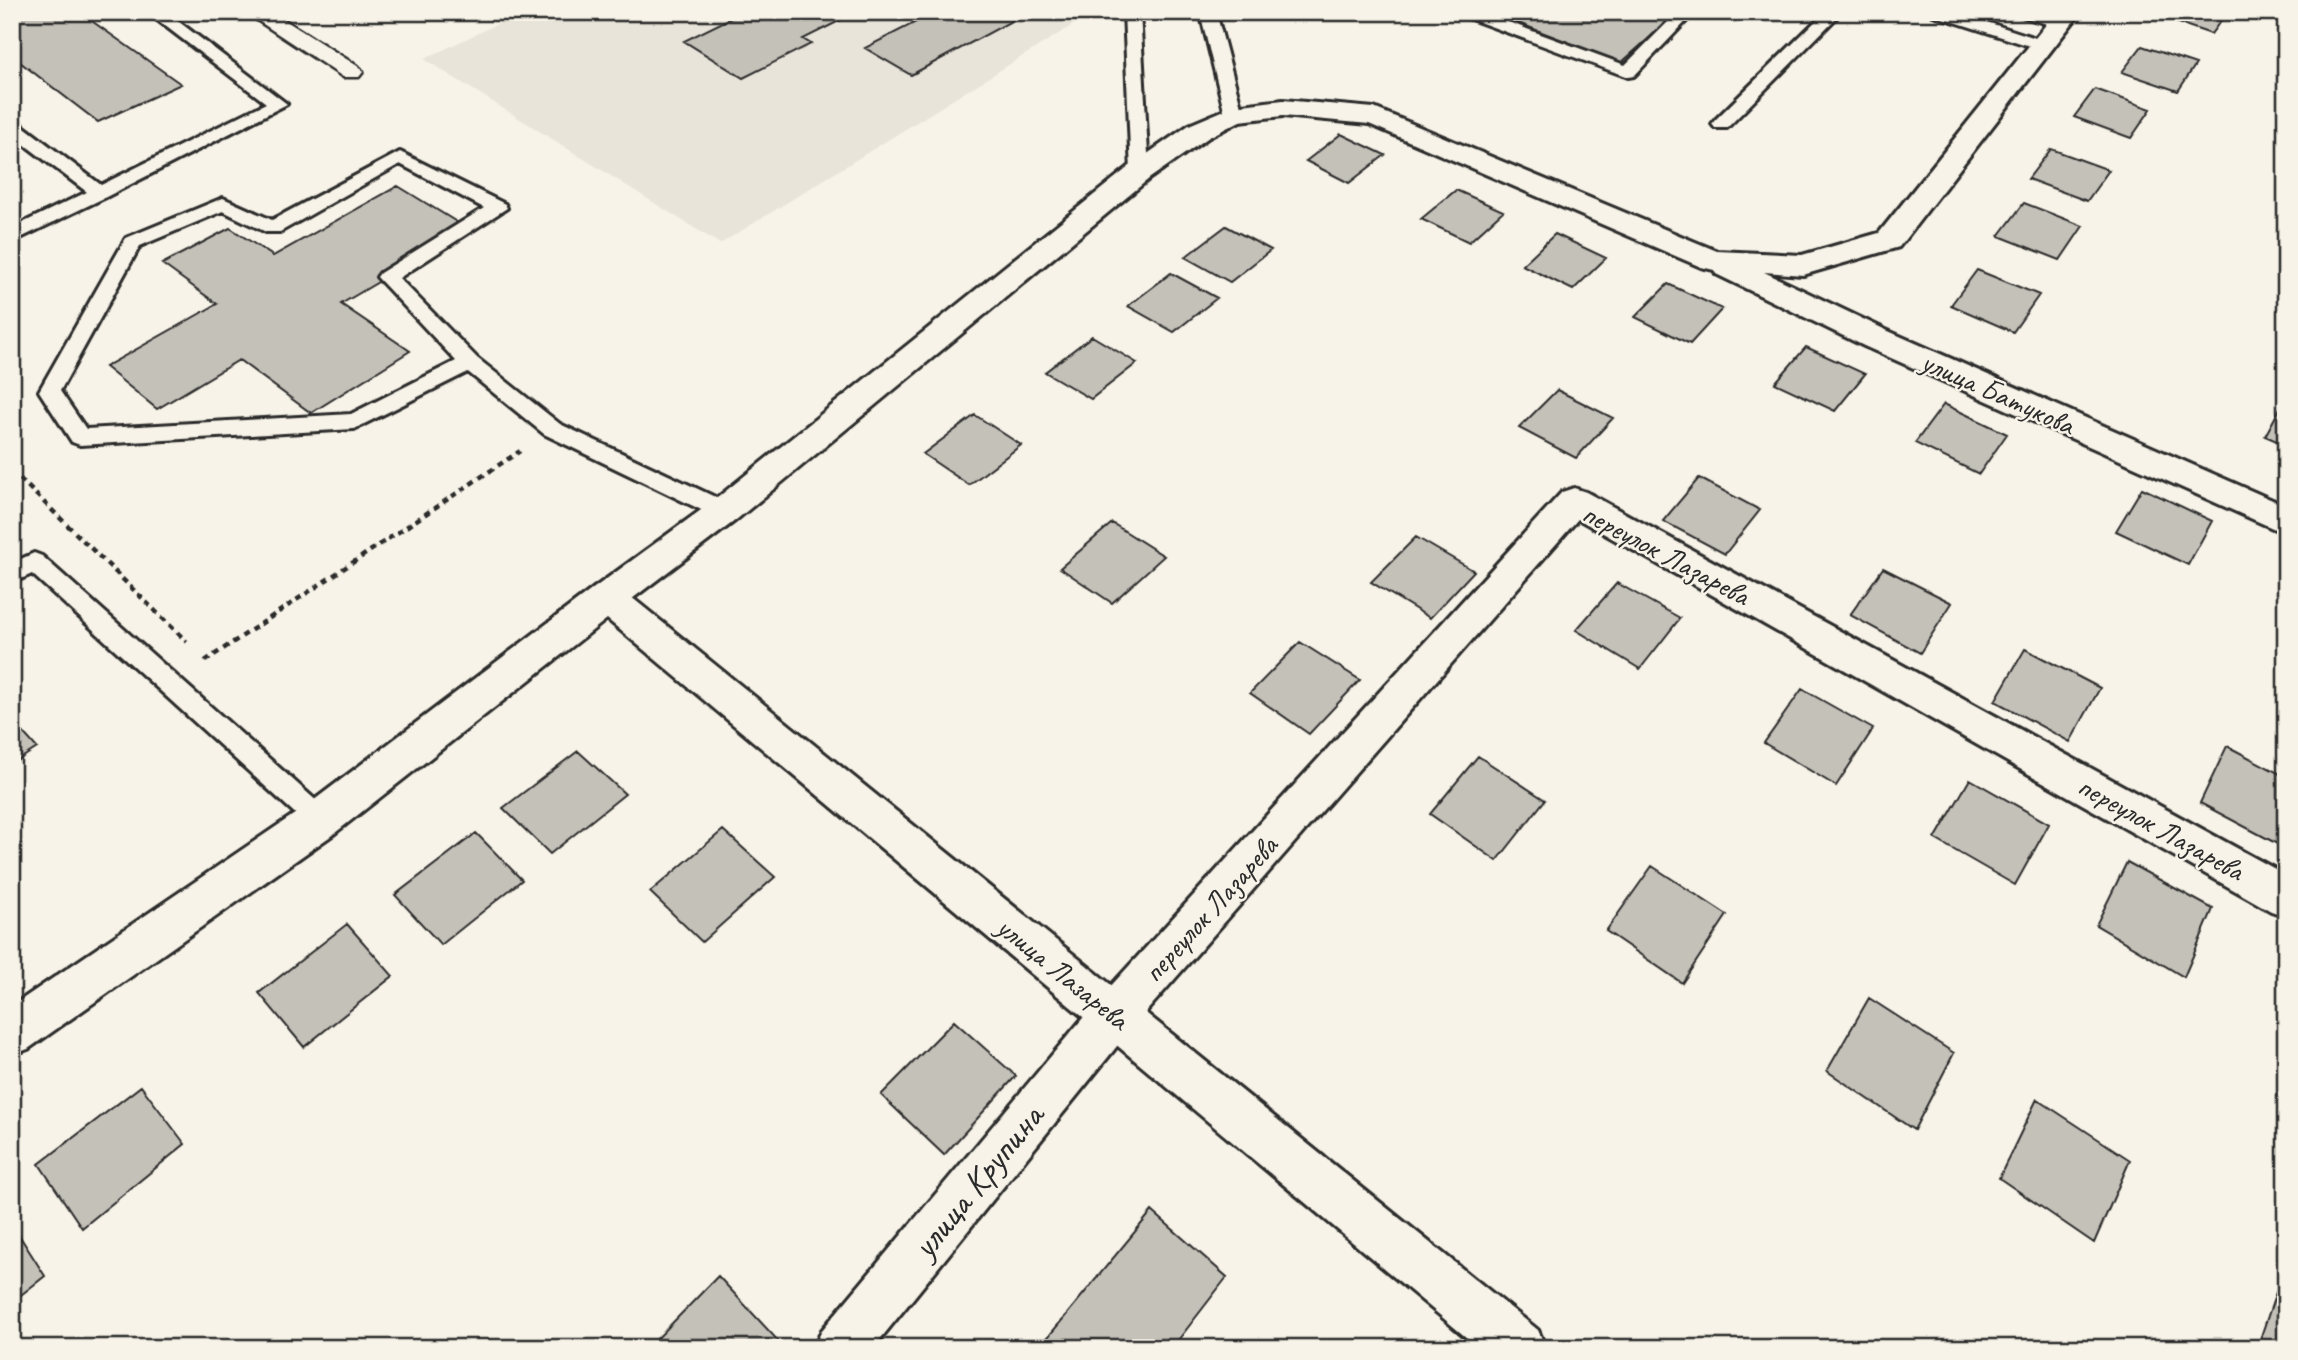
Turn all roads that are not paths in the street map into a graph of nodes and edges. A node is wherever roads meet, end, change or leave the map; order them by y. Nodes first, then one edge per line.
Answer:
1 (155, 12) edge
2 (256, 12) edge
3 (1132, 12) edge
4 (1208, 12) edge
5 (1466, 12) edge
6 (1687, 12) edge
7 (1834, 12) edge
8 (1939, 12) edge
9 (2024, 12) edge
10 (2057, 27) edge
11 (351, 72) dead end
12 (1234, 114) junction
13 (1721, 124) dead end
14 (12, 126) edge
15 (1140, 172) junction
16 (100, 193) junction
17 (12, 236) edge
18 (1712, 260) junction
19 (470, 363) junction
20 (724, 511) junction
21 (2286, 521) edge
22 (12, 574) edge
23 (607, 598) junction
24 (320, 820) junction
25 (2286, 897) edge
26 (1114, 1015) junction
27 (12, 1033) edge
28 (840, 1348) edge
29 (1520, 1348) edge

1 - 16 lane
2 - 11 street
3 - 15 lane
4 - 12 lane
5 - 6 lane
7 - 13 lane
8 - 10 lane
9 - 10 lane
10 - 18 street
12 - 15 street, улица Батукова
12 - 18 street, улица Батукова
14 - 16 lane
15 - 20 street, улица Батукова
16 - 17 lane
18 - 21 street, улица Батукова
19 - 19 lane
19 - 20 lane
20 - 23 street, улица Батукова
22 - 24 lane
23 - 24 street, улица Батукова
23 - 26 street, улица Лазарева
24 - 27 street, улица Батукова
25 - 26 street, переулок Лазарева
26 - 28 street, улица Крупина
26 - 29 street, улица Лазарева

